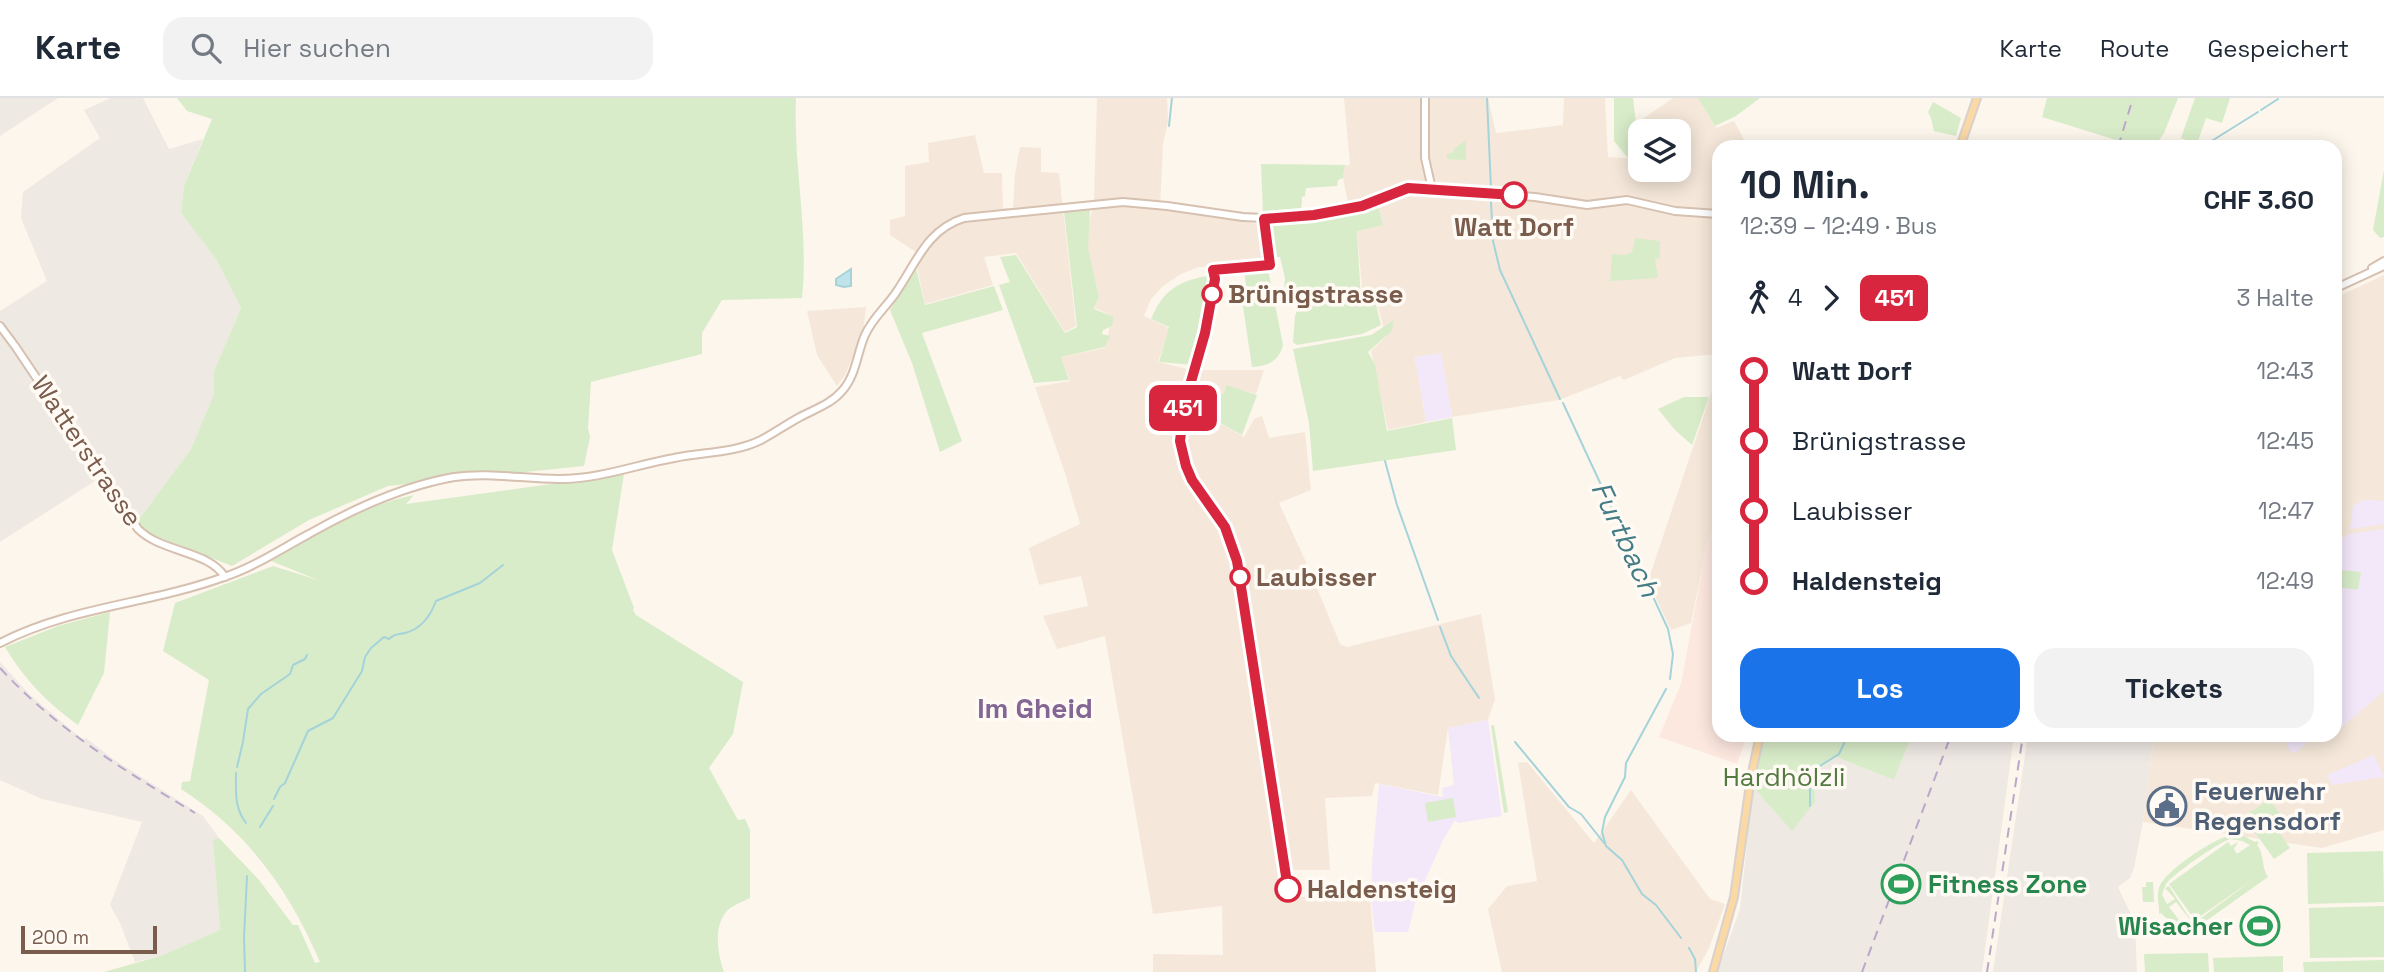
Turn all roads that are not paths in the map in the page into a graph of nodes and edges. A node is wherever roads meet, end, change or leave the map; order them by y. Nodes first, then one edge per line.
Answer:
1 (1425, 98) edge
2 (1977, 98) edge
3 (1962, 140) edge
4 (1432, 189) junction
5 (1712, 214) edge
6 (2384, 261) edge
7 (2384, 266) edge
8 (2353, 280) junction
9 (2342, 285) edge
10 (0, 327) edge
11 (225, 577) junction
12 (3, 641) edge
13 (1758, 742) edge
14 (1713, 972) edge

1 - 4 street
2 - 3 main road
4 - 5 street
4 - 11 street
6 - 8 street
7 - 8 street
8 - 9 street
10 - 11 street, Watterstrasse
11 - 12 street
13 - 14 main road

